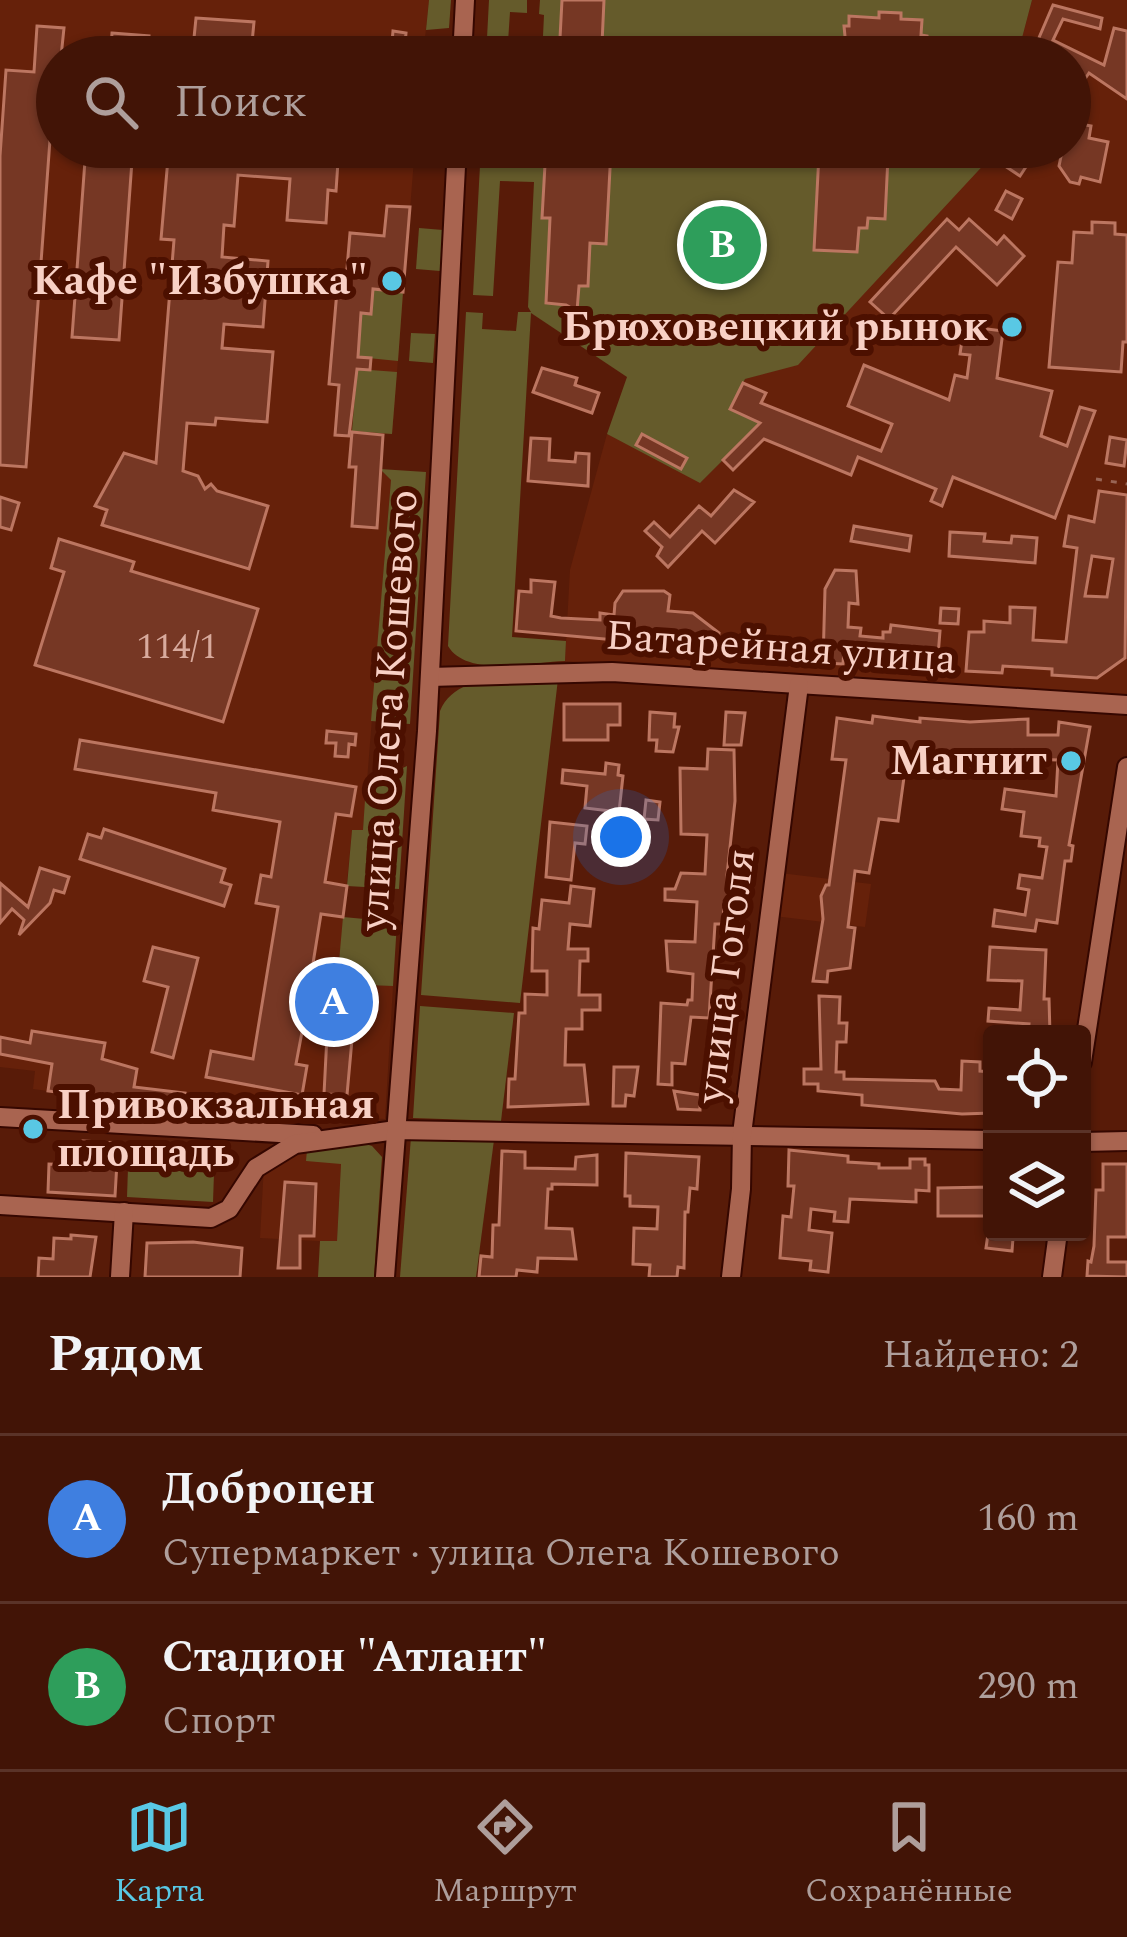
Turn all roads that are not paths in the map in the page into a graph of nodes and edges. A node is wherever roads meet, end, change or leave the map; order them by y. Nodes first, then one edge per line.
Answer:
1 (465, 0) edge
2 (463, 36) edge
3 (456, 168) edge
4 (430, 677) junction
5 (799, 685) junction
6 (1127, 705) edge
7 (1127, 767) edge
8 (1088, 1025) edge
9 (0, 1117) edge
10 (396, 1130) junction
11 (742, 1133) junction
12 (340, 1137) junction
13 (983, 1140) edge
14 (1127, 1141) edge
15 (1091, 1142) edge
16 (0, 1205) edge
17 (124, 1213) junction
18 (1057, 1241) edge
19 (120, 1277) edge
20 (385, 1277) edge
21 (731, 1277) edge
22 (1052, 1277) edge

1 - 2 street
3 - 4 street, улица Олега Кошевого
4 - 5 street, Батарейная улица
4 - 10 street, улица Олега Кошевого
5 - 6 street, Батарейная улица
5 - 11 street, улица Гоголя
7 - 8 street
9 - 12 street
10 - 11 street
10 - 12 street
10 - 20 street, улица Олега Кошевого
11 - 13 street
11 - 21 street, улица Гоголя
12 - 17 street
14 - 15 street
16 - 17 street
17 - 19 street
18 - 22 street

